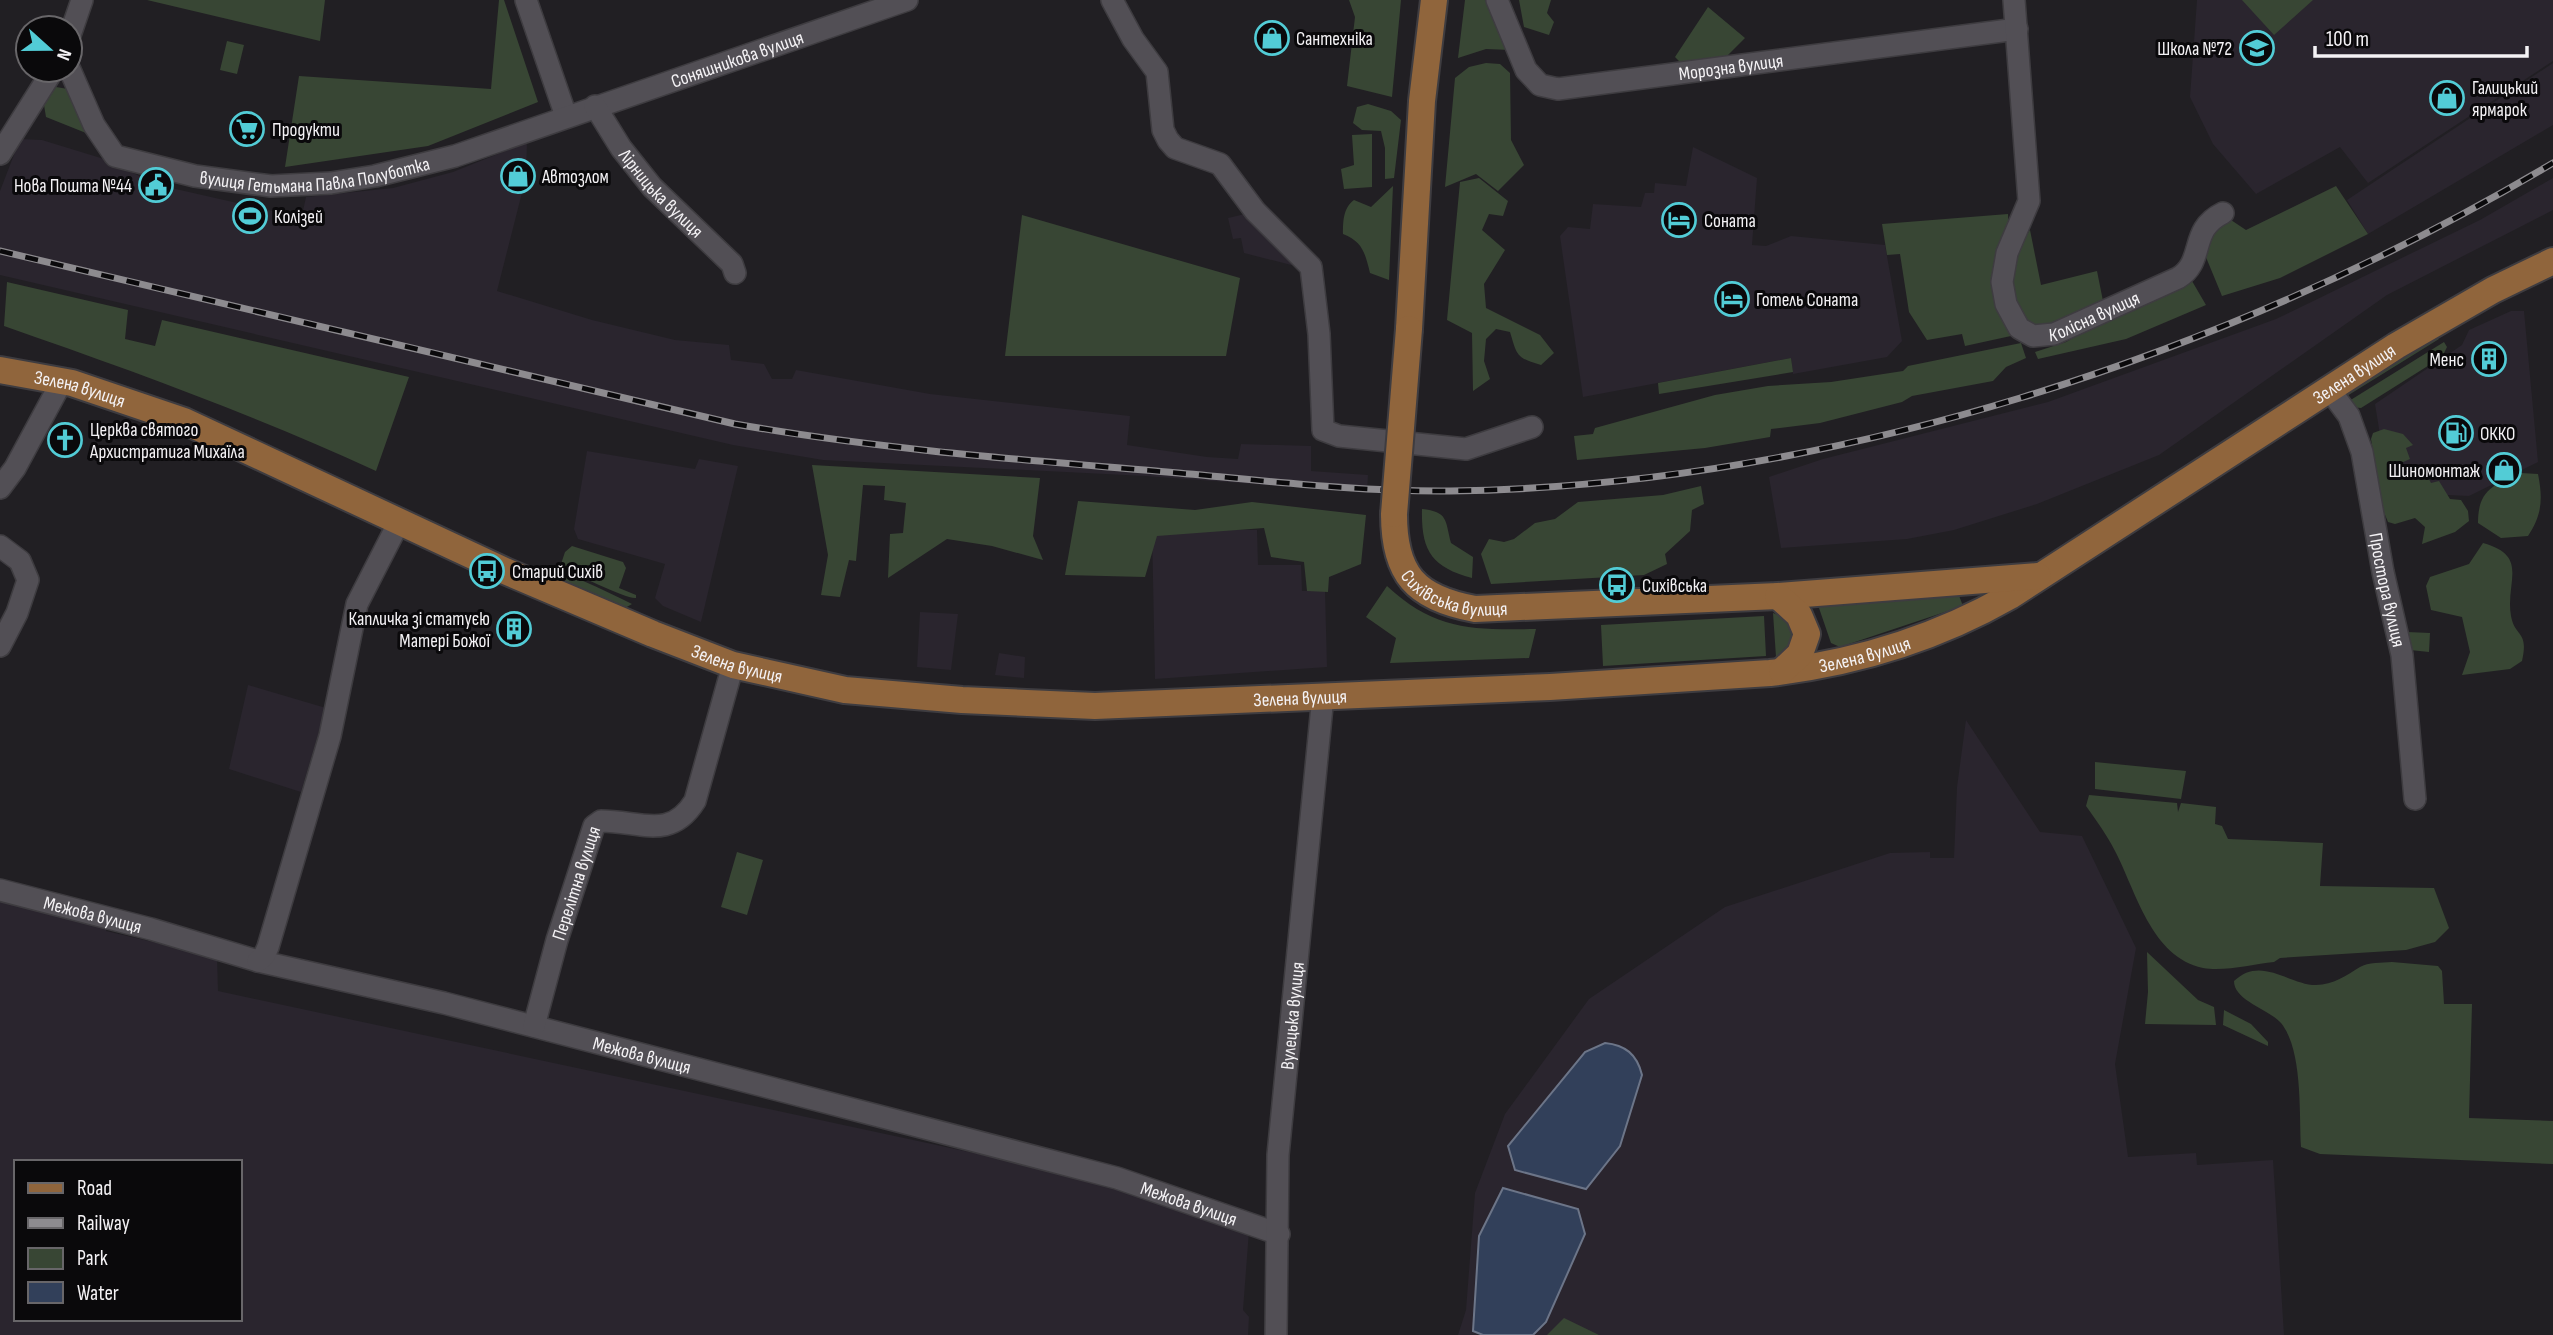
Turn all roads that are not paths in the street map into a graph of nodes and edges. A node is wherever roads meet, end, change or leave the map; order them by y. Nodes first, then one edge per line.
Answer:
1 (526, 0) edge
2 (907, 0) edge
3 (1112, 0) edge
4 (1434, 0) edge
5 (1497, 0) edge
6 (2014, 0) edge
7 (2017, 29) junction
8 (43, 84) edge
9 (76, 84) edge
10 (596, 106) junction
11 (566, 116) junction
12 (0, 154) edge
13 (2223, 212) dead end
14 (2553, 261) edge
15 (735, 273) dead end
16 (0, 370) edge
17 (62, 381) junction
18 (2329, 388) junction
19 (1532, 427) dead end
20 (0, 488) edge
21 (399, 522) junction
22 (0, 547) edge
23 (2038, 576) junction
24 (1778, 596) junction
25 (0, 646) edge
26 (733, 665) junction
27 (1782, 671) junction
28 (1323, 696) junction
29 (2415, 799) dead end
30 (0, 890) edge
31 (258, 961) junction
32 (534, 1026) junction
33 (1279, 1234) junction
34 (1276, 1335) edge

1 - 11 street
2 - 10 street, Соняшникова вулиця
3 - 19 street
4 - 24 main road, Сихівська вулиця, bridge
5 - 7 street, Морозна вулиця
6 - 7 street
7 - 13 street, Колісна вулиця
8 - 12 street
9 - 11 street, вулиця Гетьмана Павла Полуботка
10 - 11 street, Соняшникова вулиця
10 - 15 street, Лірницька вулиця
14 - 18 main road, Зелена вулиця
16 - 17 main road, Зелена вулиця
17 - 20 street
17 - 21 main road, Зелена вулиця
18 - 23 main road, Зелена вулиця
18 - 29 street, Простора вулиця
21 - 26 main road, Зелена вулиця
21 - 31 street
22 - 25 street
23 - 24 main road, Сихівська вулиця
23 - 27 main road, Зелена вулиця
24 - 27 main road
26 - 28 main road, Зелена вулиця
26 - 32 street, Перелітна вулиця
27 - 28 main road, Зелена вулиця
28 - 33 street, Вулецька вулиця
30 - 31 street, Межова вулиця
31 - 32 street, Межова вулиця
32 - 33 street, Межова вулиця
33 - 34 street, Вулецька вулиця

